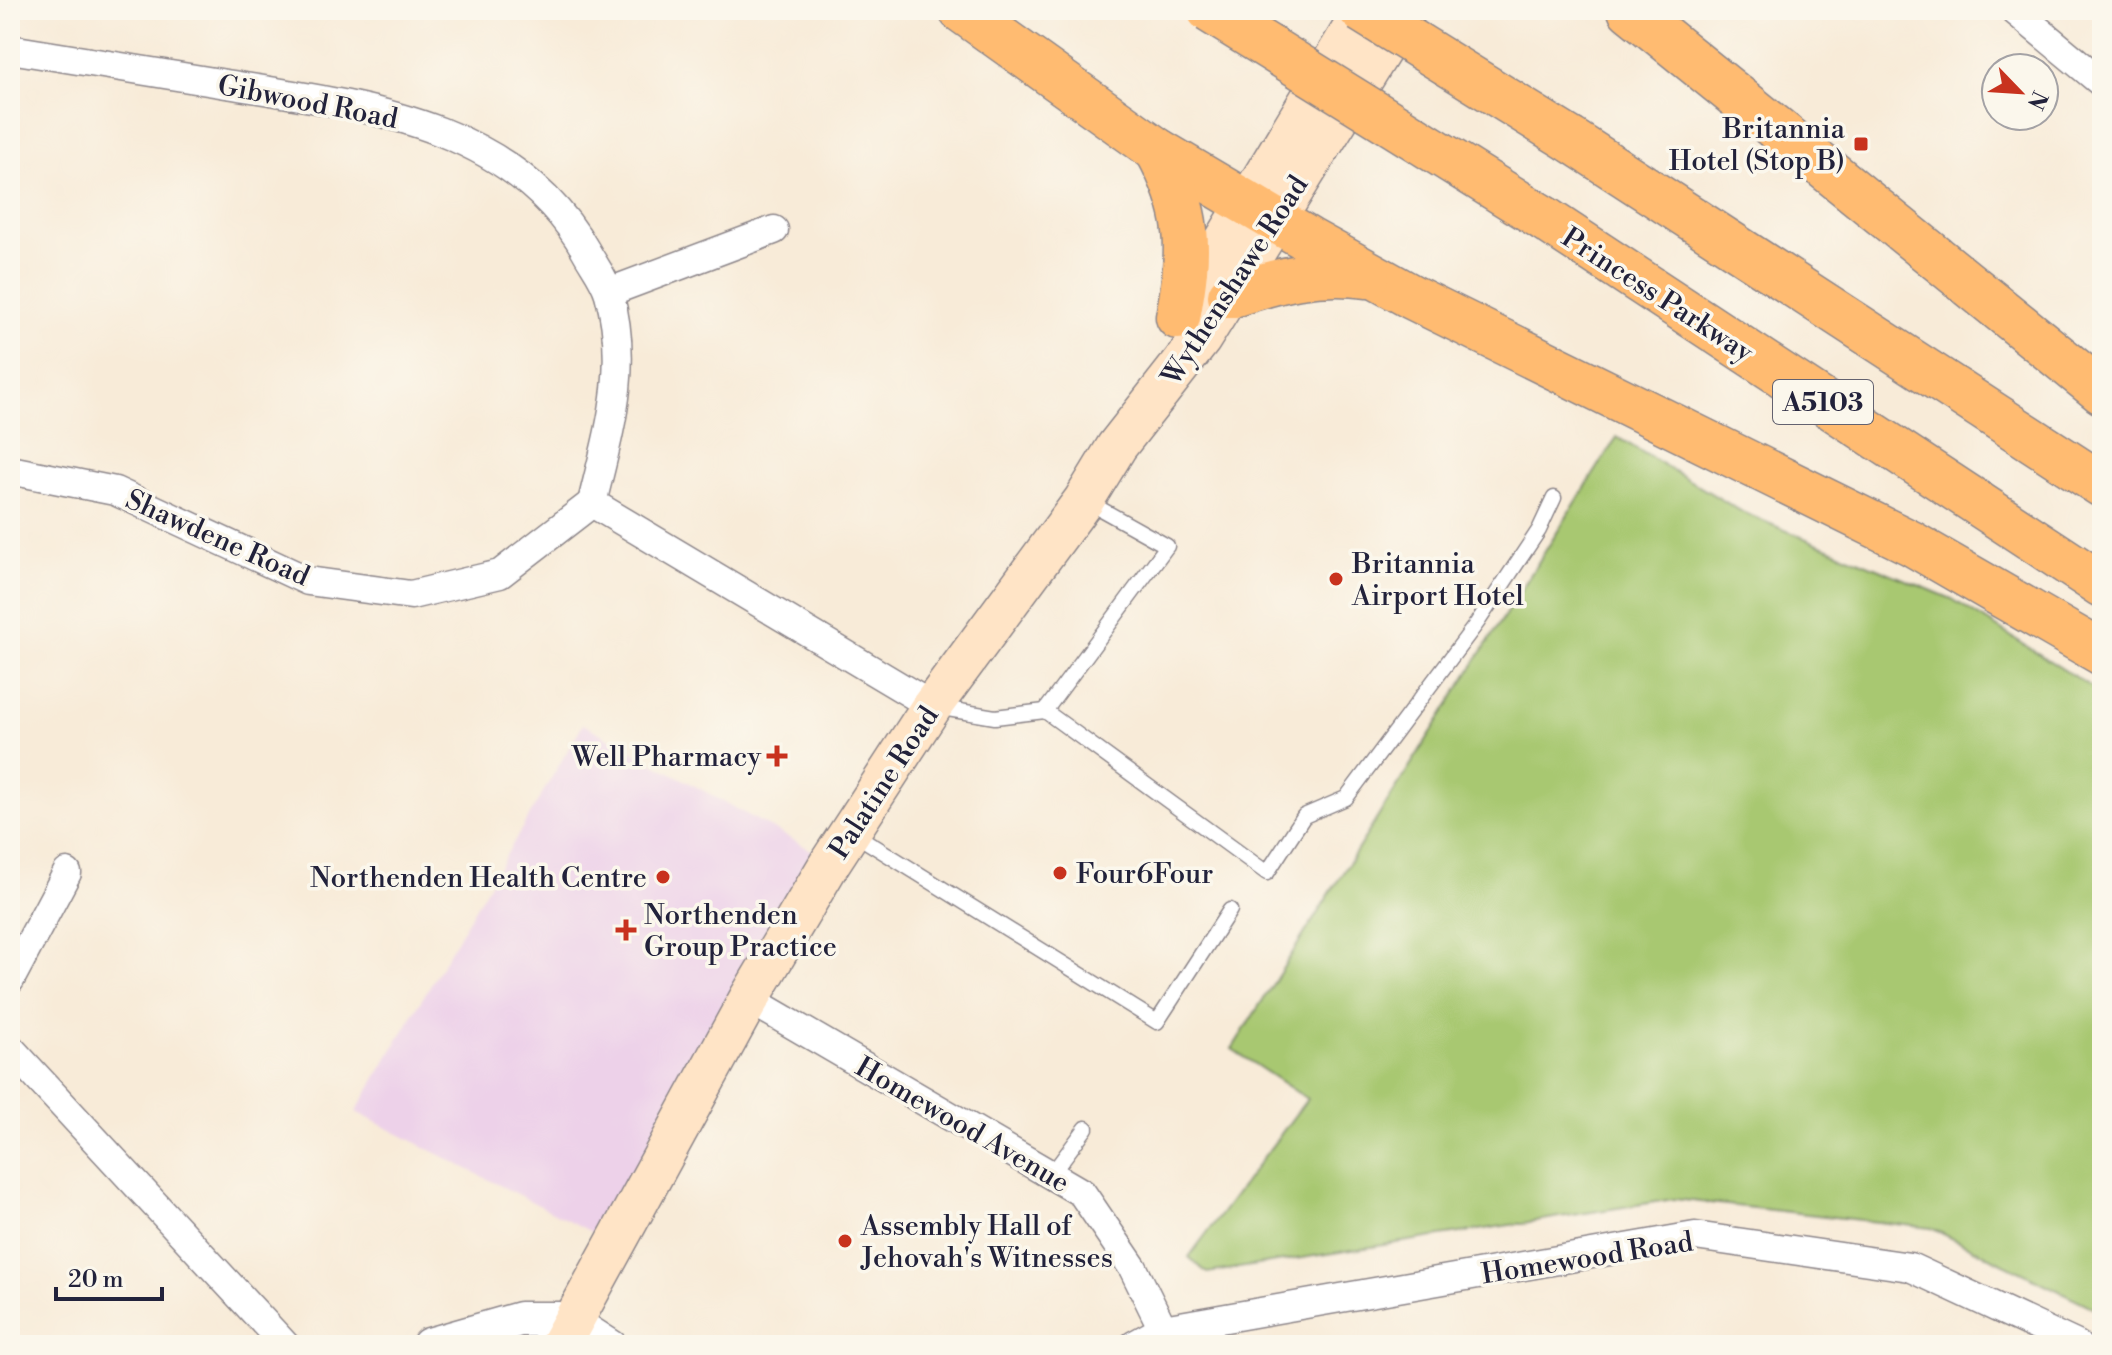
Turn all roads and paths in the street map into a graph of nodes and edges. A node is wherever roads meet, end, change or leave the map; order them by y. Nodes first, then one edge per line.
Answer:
1 (961, 10) edge
2 (1209, 10) edge
3 (1363, 10) edge
4 (1406, 10) edge
5 (1630, 10) edge
6 (2014, 10) edge
7 (10, 49) edge
8 (2102, 83) edge
9 (1157, 150) junction
10 (1262, 210) junction
11 (774, 230) dead end
12 (1377, 277) junction
13 (609, 292) junction
14 (1230, 296) junction
15 (1178, 317) junction
16 (2102, 392) edge
17 (1117, 446) junction
18 (10, 470) edge
19 (2102, 485) edge
20 (1554, 498) dead end
21 (1084, 500) junction
22 (592, 503) junction
23 (2102, 585) edge
24 (2102, 653) edge
25 (932, 706) junction
26 (1045, 711) junction
27 (850, 831) junction
28 (67, 873) dead end
29 (1230, 910) dead end
30 (10, 980) edge
31 (749, 999) junction
32 (10, 1048) edge
33 (1086, 1128) dead end
34 (1051, 1175) junction
35 (1163, 1329) junction
36 (566, 1332) edge
37 (285, 1345) edge
38 (429, 1345) edge
39 (613, 1345) edge
40 (1134, 1345) edge
41 (2077, 1345) edge

1 - 9 highway
2 - 23 highway, Princess Parkway / A5103, bridge
3 - 10 main road, Wythenshawe Road
3 - 19 highway, A5103, bridge
4 - 10 main road, Wythenshawe Road
5 - 16 highway
6 - 8 street
7 - 13 street, Gibwood Road
9 - 10 highway
9 - 15 highway
10 - 12 highway
10 - 14 main road, Wythenshawe Road
10 - 15 main road, Wythenshawe Road
11 - 13 street
12 - 14 highway
12 - 24 highway
13 - 22 street, Gibwood Road
14 - 17 main road, Wythenshawe Road
15 - 17 main road, Wythenshawe Road
17 - 21 main road, Palatine Road
18 - 22 street, Shawdene Road
20 - 26 lane
21 - 25 main road, Palatine Road
21 - 26 lane
22 - 25 street
25 - 26 lane
25 - 27 main road, Palatine Road
27 - 29 lane
27 - 31 main road, Palatine Road
28 - 30 street
31 - 34 street, Homewood Avenue
31 - 36 main road, Palatine Road
32 - 37 street
33 - 34 lane
34 - 35 street, Homewood Avenue
35 - 40 street, Homewood Road
35 - 41 street, Homewood Road
36 - 38 street
36 - 39 street

